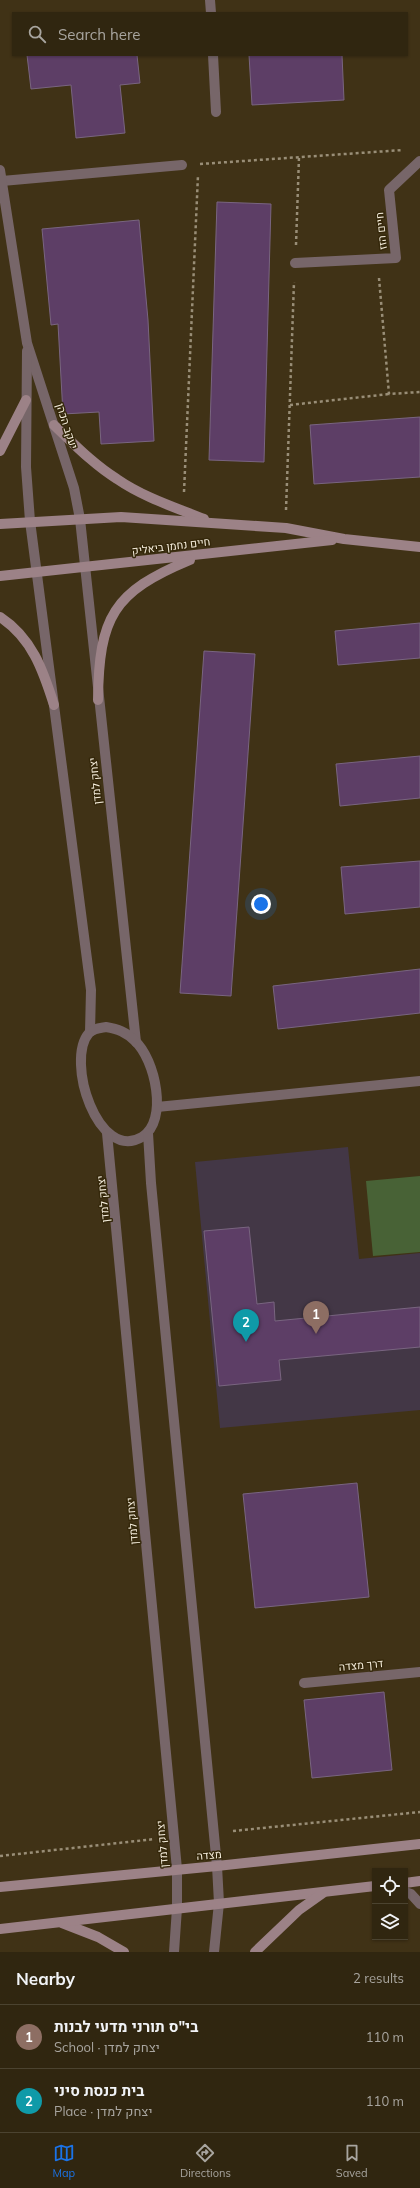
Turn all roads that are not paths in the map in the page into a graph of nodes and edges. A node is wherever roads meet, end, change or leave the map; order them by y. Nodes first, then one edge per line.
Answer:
1 (210, 0) edge
2 (210, 12) edge
3 (213, 56) edge
4 (216, 112) dead end
5 (420, 161) edge
6 (182, 165) dead end
7 (0, 170) edge
8 (2, 181) junction
9 (295, 263) road end
10 (28, 343) junction
11 (26, 400) junction
12 (54, 425) junction
13 (0, 451) edge
14 (80, 519) junction
15 (30, 521) junction
16 (215, 523) junction
17 (0, 524) edge
18 (344, 539) junction
19 (420, 547) edge
20 (202, 555) junction
21 (85, 569) junction
22 (36, 572) junction
23 (0, 576) edge
24 (0, 617) edge
25 (98, 700) junction
26 (54, 705) junction
27 (90, 1032) junction
28 (136, 1042) junction
29 (420, 1081) edge
30 (157, 1107) junction
31 (107, 1133) junction
32 (148, 1133) junction
33 (420, 1672) edge
34 (304, 1682) dead end
35 (420, 1844) edge
36 (217, 1866) junction
37 (177, 1869) junction
38 (420, 1881) edge
39 (408, 1883) edge
40 (372, 1886) edge
41 (0, 1888) edge
42 (325, 1892) junction
43 (408, 1893) edge
44 (219, 1903) junction
45 (420, 1904) edge
46 (178, 1908) junction
47 (60, 1922) junction
48 (0, 1929) edge
49 (124, 1952) edge
50 (174, 1952) edge
51 (214, 1952) edge
52 (255, 1952) edge

1 - 2 street
3 - 4 street
5 - 9 street, חיים הזז
6 - 8 street
7 - 8 street, יעקב הכהן
8 - 10 street, יעקב הכהן
10 - 11 street, יעקב הכהן
10 - 12 street, יעקב הכהן
11 - 13 street
11 - 15 street, יעקב הכהן
12 - 14 street, יעקב הכהן
12 - 16 street
14 - 15 street, חיים נחמן ביאליק
14 - 16 street, חיים נחמן ביאליק
14 - 21 street, יצחק למדן
15 - 17 street, חיים נחמן ביאליק
15 - 22 street
16 - 18 street, חיים נחמן ביאליק
18 - 19 street, חיים נחמן ביאליק
18 - 20 street, חיים נחמן ביאליק
20 - 21 street, חיים נחמן ביאליק
20 - 25 street
21 - 22 street, חיים נחמן ביאליק
21 - 25 street, יצחק למדן
22 - 23 street, חיים נחמן ביאליק
22 - 26 street
24 - 26 street
25 - 28 street, יצחק למדן
26 - 27 street
27 - 28 street
27 - 31 street
28 - 30 street
29 - 30 street
30 - 32 street
31 - 32 street
31 - 37 street, יצחק למדן
32 - 36 street
33 - 34 street, דרך מצדה
35 - 36 street, מצדה
36 - 37 street, מצדה
36 - 44 street
37 - 41 street, מצדה
37 - 46 street, יצחק למדן
38 - 39 street
40 - 42 street
42 - 44 street
42 - 52 street
43 - 45 street
44 - 46 street
44 - 51 street
46 - 47 street
46 - 50 street, יצחק למדן
47 - 48 street
47 - 49 street

